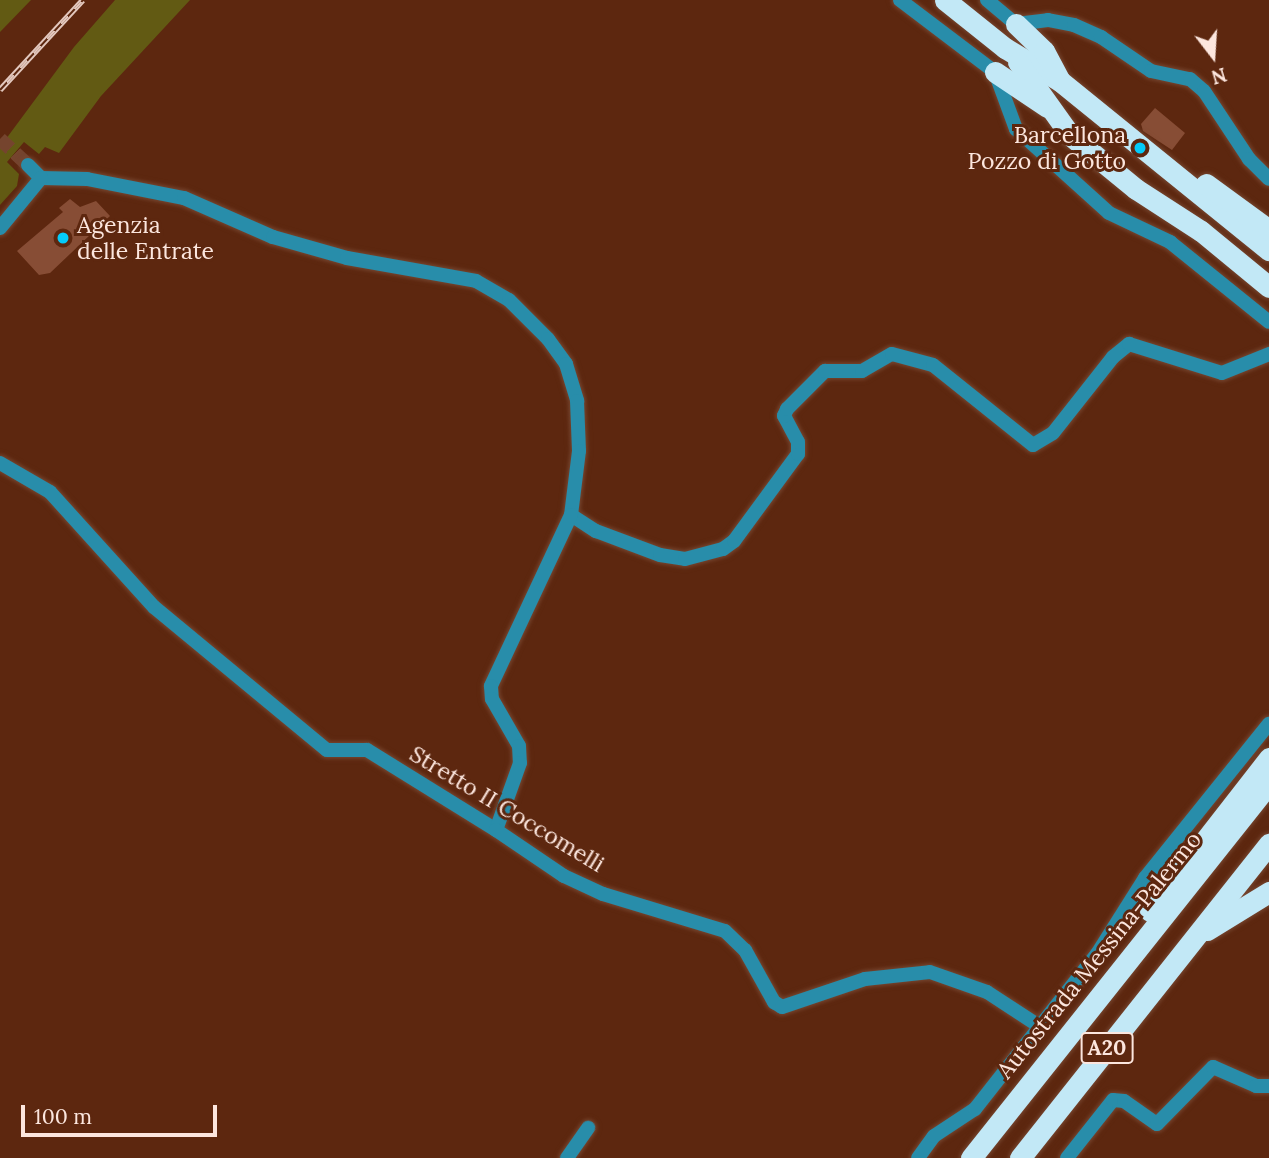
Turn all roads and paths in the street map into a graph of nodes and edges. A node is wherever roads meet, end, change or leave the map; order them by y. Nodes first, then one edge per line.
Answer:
1 (900, 0) edge
2 (945, 0) edge
3 (987, 0) edge
4 (1016, 24) junction
5 (1005, 48) junction
6 (1044, 51) junction
7 (995, 72) junction
8 (1060, 81) junction
9 (1093, 96) junction
10 (1052, 110) junction
11 (28, 165) tunnel mouth
12 (41, 178) junction
13 (1269, 179) edge
14 (1169, 199) junction
15 (1224, 205) junction
16 (0, 228) edge
17 (1269, 230) edge
18 (1201, 231) junction
19 (1269, 250) edge
20 (1269, 266) edge
21 (1269, 287) edge
22 (1269, 323) edge
23 (1269, 354) edge
24 (0, 463) edge
25 (571, 515) junction
26 (1269, 724) edge
27 (1269, 758) edge
28 (1269, 784) edge
29 (496, 830) junction
30 (1269, 844) edge
31 (1269, 892) edge
32 (1194, 939) junction
33 (1124, 967) junction
34 (1039, 1026) junction
35 (1269, 1086) edge
36 (588, 1129) dead end
37 (567, 1158) edge
38 (918, 1158) edge
39 (971, 1158) edge
40 (1020, 1158) edge
41 (1067, 1158) edge

1 - 7 street
2 - 5 highway
3 - 4 street
4 - 6 highway
4 - 13 street
5 - 8 highway
5 - 10 highway
6 - 8 highway
6 - 9 highway
7 - 10 highway
7 - 22 street
8 - 9 highway
8 - 15 highway
8 - 15 highway
9 - 15 highway
10 - 14 highway
10 - 18 highway
11 - 12 street
12 - 16 street
12 - 25 street
14 - 18 highway
14 - 20 highway
15 - 17 highway
15 - 19 highway
18 - 21 highway
23 - 25 street
24 - 29 street, Stretto II Coccomelli
25 - 29 street
26 - 34 street
27 - 33 highway
28 - 33 highway, Autostrada Messina-Palermo / A20
29 - 34 street, Stretto II Coccomelli
30 - 32 highway, A20
31 - 32 highway
32 - 40 highway, A20
33 - 39 highway, Autostrada Messina-Palermo / A20
34 - 38 street
35 - 41 street
36 - 37 street

